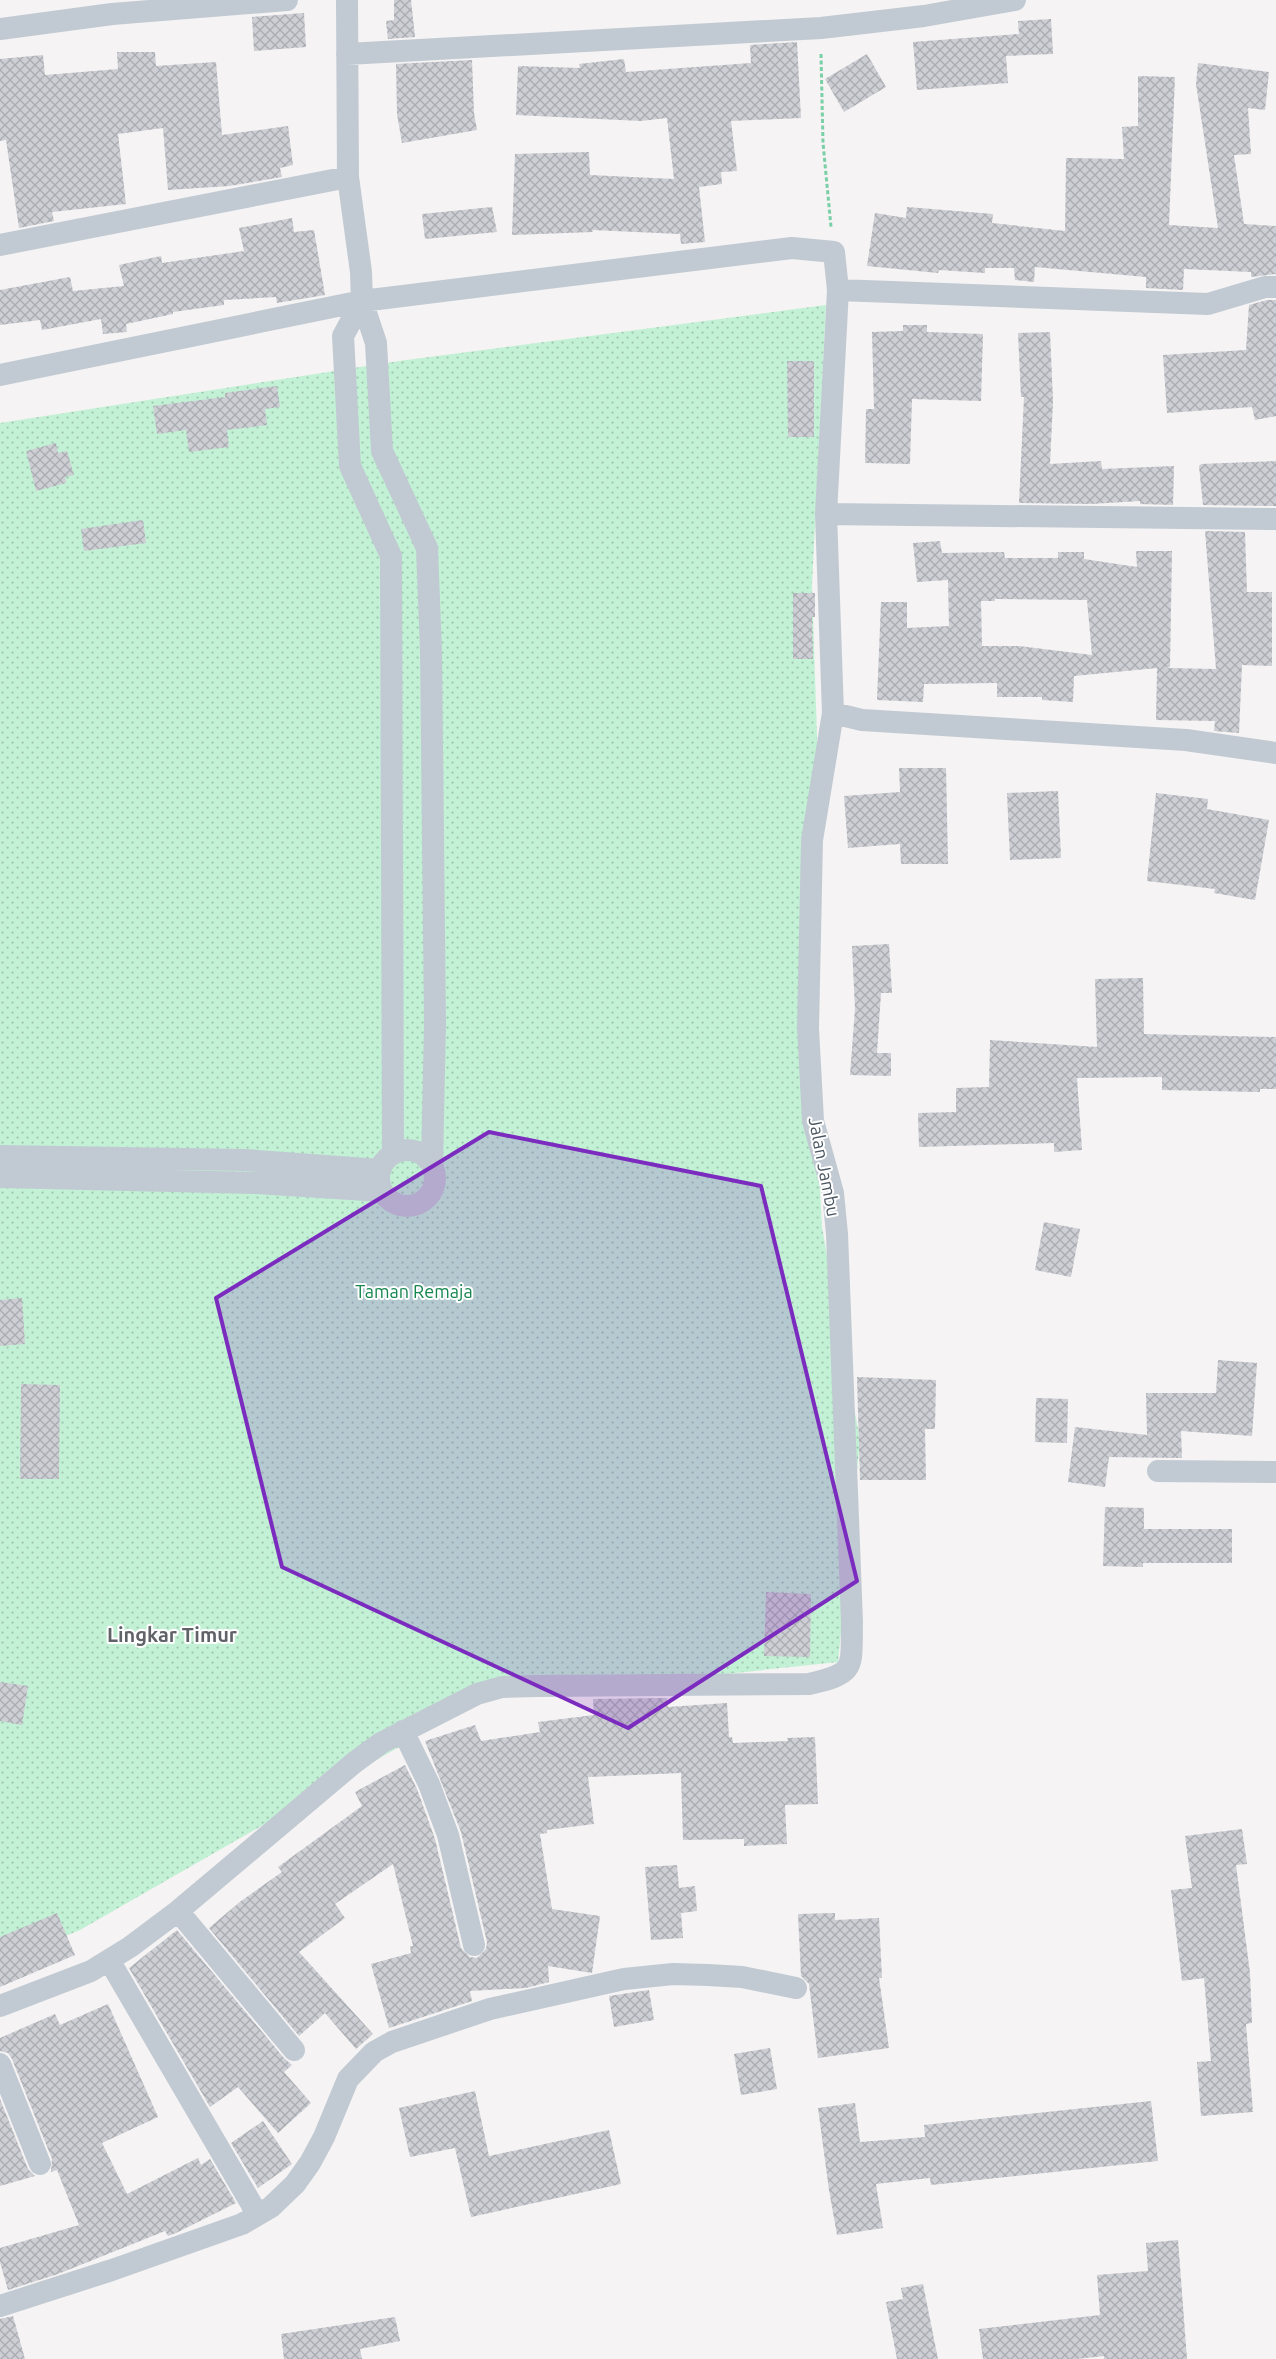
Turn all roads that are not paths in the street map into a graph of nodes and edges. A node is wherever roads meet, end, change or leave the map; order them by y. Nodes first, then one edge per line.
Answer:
1 (287, 0) edge
2 (347, 0) edge
3 (1015, 0) edge
4 (112, 7) edge
5 (0, 29) edge
6 (347, 54) junction
7 (348, 177) junction
8 (0, 246) edge
9 (1276, 287) edge
10 (838, 290) junction
11 (362, 301) junction
12 (0, 376) edge
13 (826, 514) junction
14 (1276, 519) edge
15 (833, 713) junction
16 (1276, 754) edge
17 (0, 1156) edge
18 (432, 1165) junction
19 (385, 1171) junction
20 (0, 1177) edge
21 (1158, 1471) dead end
22 (1276, 1472) edge
23 (403, 1730) junction
24 (178, 1911) junction
25 (474, 1945) dead end
26 (109, 1960) junction
27 (796, 1988) dead end
28 (0, 2006) edge
29 (294, 2050) dead end
30 (0, 2064) edge
31 (40, 2164) dead end
32 (255, 2216) junction
33 (0, 2306) edge

1 - 4 street
2 - 6 street
3 - 6 street
4 - 5 street
6 - 7 street
7 - 8 street
7 - 11 street
9 - 10 street
10 - 11 street, Jalan Jambu
10 - 13 street, Jalan Jambu
11 - 12 street
11 - 18 street
11 - 19 street
13 - 14 street
13 - 15 street, Jalan Jambu
15 - 16 street
15 - 23 street, Jalan Jambu
17 - 19 street
18 - 19 street
18 - 19 street
19 - 20 street
21 - 22 street
23 - 24 street
23 - 25 street
24 - 26 street
24 - 29 street
26 - 28 street
26 - 32 street
27 - 32 street
30 - 31 street
32 - 33 street

